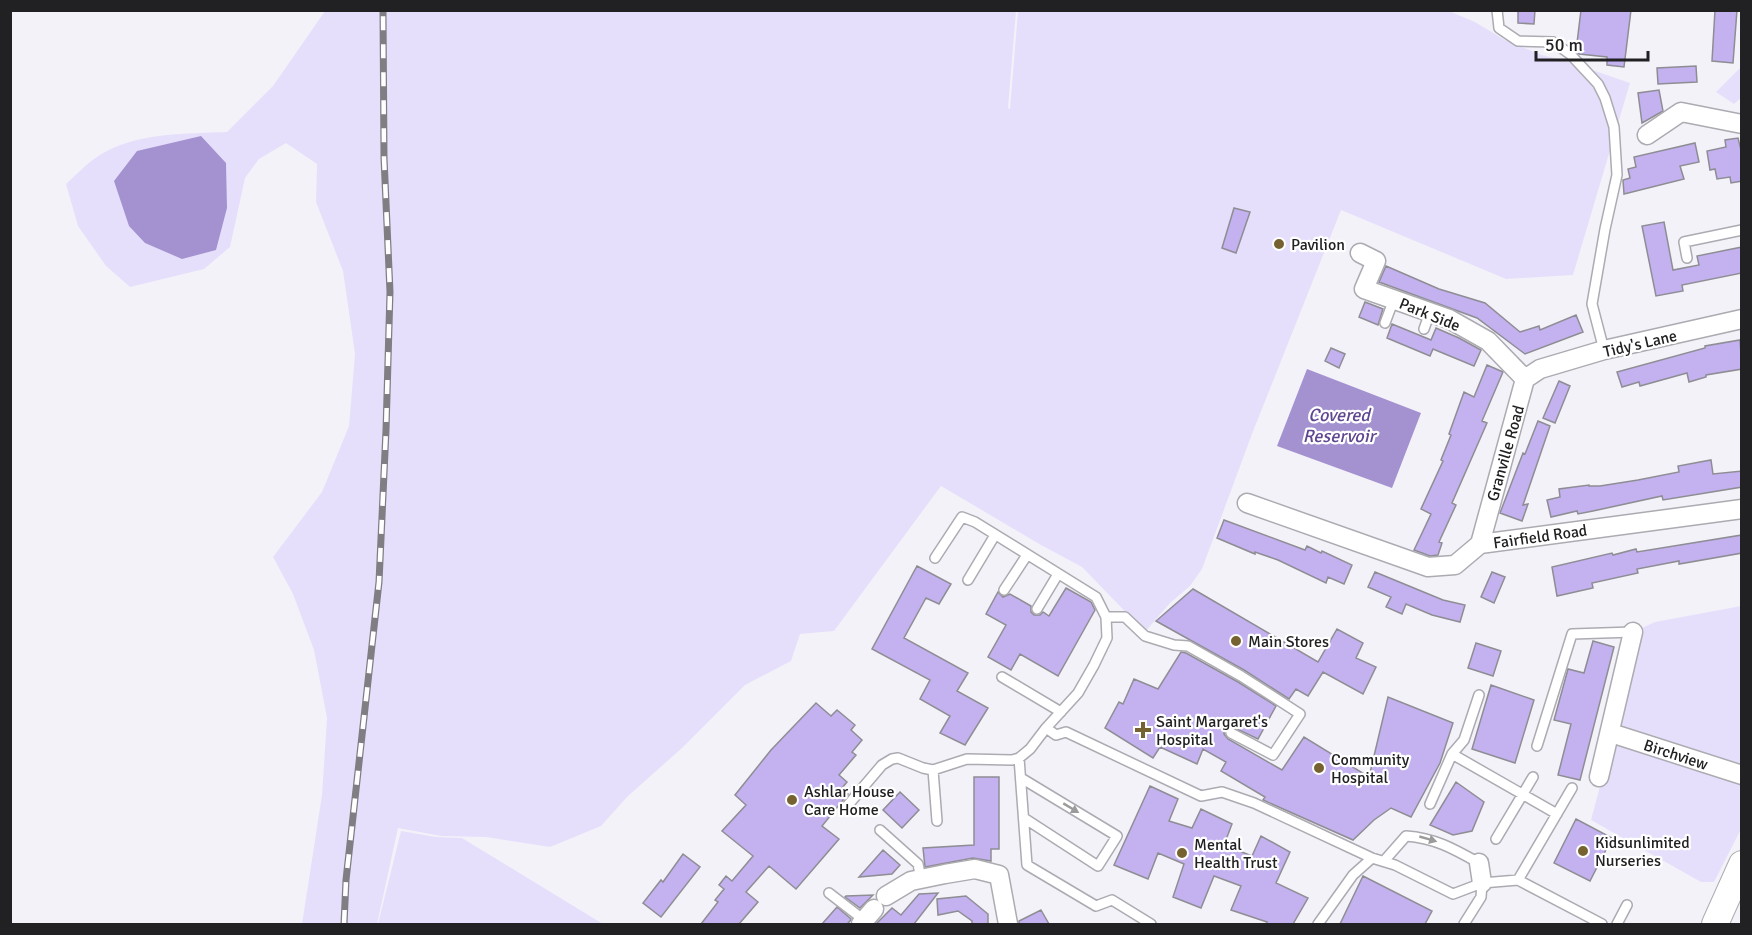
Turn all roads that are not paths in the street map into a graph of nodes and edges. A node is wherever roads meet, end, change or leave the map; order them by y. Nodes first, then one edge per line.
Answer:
1 (1497, 10) edge
2 (1742, 124) edge
3 (1647, 135) dead end
4 (1742, 230) edge
5 (1360, 254) dead end
6 (1687, 258) dead end
7 (1394, 299) junction
8 (1742, 320) edge
9 (1385, 323) dead end
10 (1604, 350) junction
11 (1533, 374) junction
12 (1247, 503) dead end
13 (1742, 509) edge
14 (995, 535) junction
15 (1480, 544) junction
16 (1027, 555) junction
17 (935, 558) dead end
18 (1058, 574) junction
19 (968, 580) dead end
20 (1004, 590) dead end
21 (1037, 609) dead end
22 (1106, 617) junction
23 (1633, 632) joint
24 (1002, 677) dead end
25 (1479, 695) dead end
26 (1061, 712) junction
27 (1046, 728) junction
28 (1231, 733) dead end
29 (1611, 733) junction
30 (1537, 746) dead end
31 (1452, 754) junction
32 (1019, 758) junction
33 (933, 770) junction
34 (1742, 775) edge
35 (1533, 777) dead end
36 (1599, 777) dead end
37 (1020, 778) junction
38 (1572, 788) dead end
39 (1522, 795) junction
40 (1430, 804) dead end
41 (848, 805) dead end
42 (1557, 814) junction
43 (1024, 818) junction
44 (937, 821) dead end
45 (880, 830) dead end
46 (1496, 838) dead end
47 (1372, 858) junction
48 (1384, 861) junction
49 (1479, 863) joint
50 (1742, 864) edge
51 (921, 879) junction
52 (1518, 880) junction
53 (1482, 883) junction
54 (829, 893) dead end
55 (1568, 905) junction
56 (1627, 905) dead end
57 (871, 912) edge
58 (1563, 914) dead end
59 (1008, 924) edge
60 (1151, 924) edge
61 (1318, 924) edge
62 (1464, 924) edge
63 (1602, 924) edge
64 (1617, 924) edge
65 (1715, 924) edge

1 - 10 lane
2 - 3 street
4 - 6 lane
5 - 7 street, Park Side
7 - 9 lane
7 - 11 street, Park Side
8 - 10 street, Tidy's Lane
10 - 11 street, Tidy's Lane
11 - 15 street, Granville Road
12 - 15 street, Fairfield Road
13 - 15 street, Fairfield Road
14 - 16 lane
14 - 17 lane
14 - 19 lane
16 - 18 lane
16 - 20 lane
18 - 21 lane
18 - 22 lane
22 - 26 lane
22 - 28 lane
23 - 29 street
23 - 30 lane
24 - 26 lane
25 - 31 lane
26 - 27 lane
27 - 32 lane
27 - 47 lane
29 - 34 street, Birchview
29 - 36 street
31 - 39 lane
31 - 40 lane
32 - 33 lane
32 - 37 lane
33 - 41 lane
33 - 44 lane
35 - 39 lane
37 - 43 lane
37 -> 43 lane
38 - 42 lane
39 - 42 lane
39 - 46 lane
42 - 52 lane
43 - 60 lane
45 - 51 lane
47 - 48 lane
47 - 61 lane
48 -> 49 lane
48 - 53 lane
49 - 53 street
50 - 65 main road
51 - 57 street
51 - 59 street
52 - 53 lane
52 - 55 lane
53 - 62 lane
54 - 57 lane
55 - 58 lane
55 - 63 lane
56 - 64 lane

